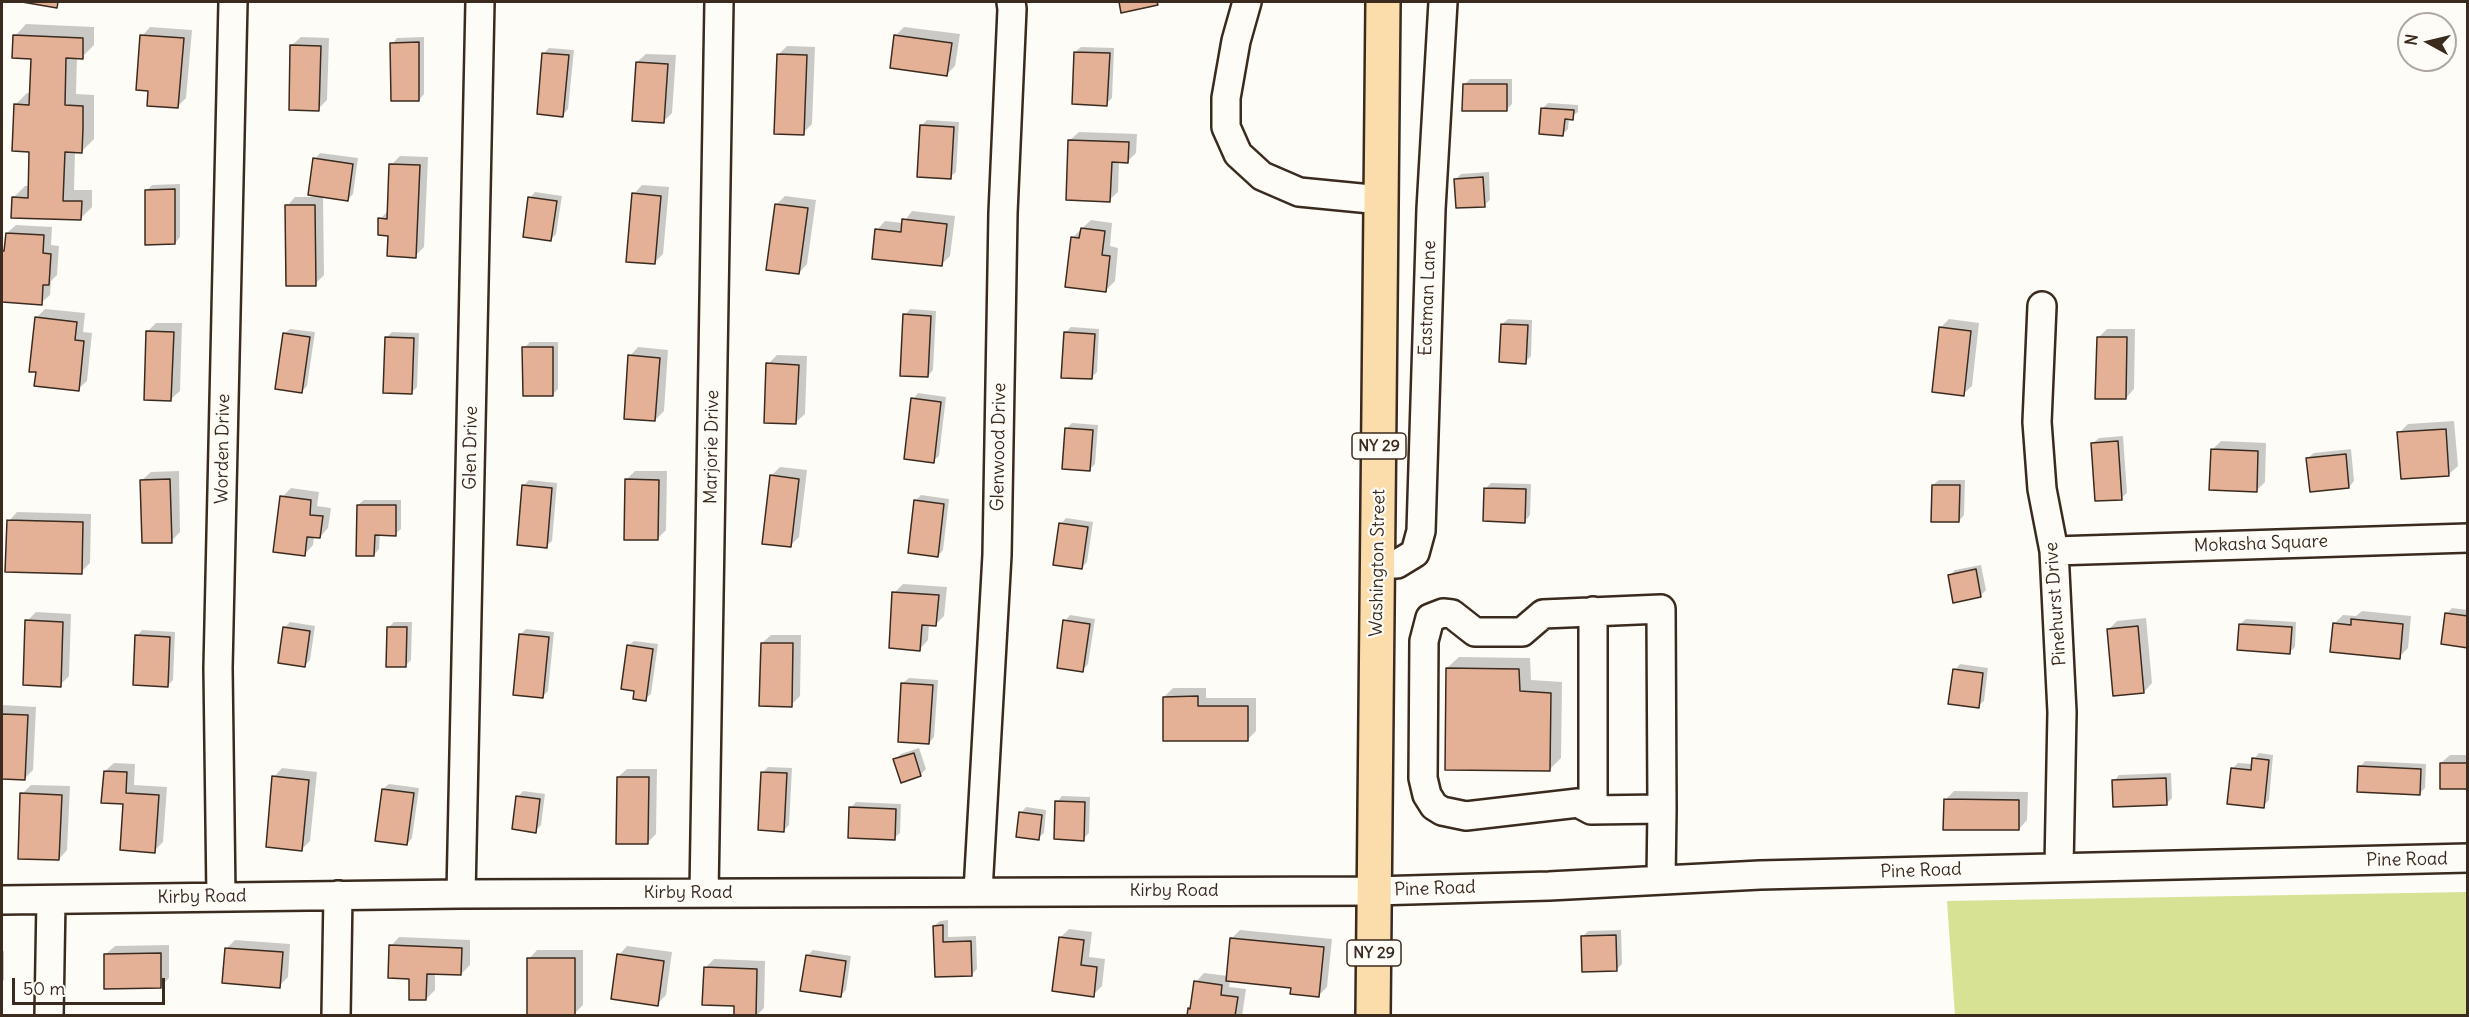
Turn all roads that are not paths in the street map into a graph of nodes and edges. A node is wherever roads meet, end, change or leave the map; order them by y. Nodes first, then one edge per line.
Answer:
1 (232, 2) edge
2 (480, 2) edge
3 (718, 2) edge
4 (1011, 2) edge
5 (1247, 2) edge
6 (1383, 2) edge
7 (1443, 2) edge
8 (1381, 200) junction
9 (2042, 306) dead end
10 (2468, 537) edge
11 (2055, 551) junction
12 (1378, 564) junction
13 (1593, 611) junction
14 (1662, 809) junction
15 (1593, 810) junction
16 (2468, 858) edge
17 (2059, 867) junction
18 (1661, 880) junction
19 (978, 891) junction
20 (1374, 891) junction
21 (704, 893) junction
22 (461, 894) junction
23 (338, 895) junction
24 (221, 897) junction
25 (2, 900) edge
26 (51, 900) junction
27 (49, 1016) edge
28 (336, 1016) edge
29 (1373, 1016) edge

1 - 24 street, Worden Drive
2 - 22 street, Glen Drive
3 - 21 street, Marjorie Drive
4 - 19 street, Glenwood Drive
5 - 8 street
6 - 8 highway, Washington Street / NY 29
7 - 12 street, Eastman Lane
8 - 12 highway, Washington Street / NY 29
9 - 11 street, Pinehurst Drive
10 - 11 street, Mokasha Square
11 - 17 street, Pinehurst Drive
12 - 20 highway, Washington Street / NY 29
13 - 14 street
13 - 15 street
13 - 15 street
14 - 15 street
14 - 18 street
16 - 17 street, Pine Road
17 - 18 street, Pine Road
18 - 20 street, Pine Road
19 - 20 street, Kirby Road
19 - 21 street, Kirby Road
20 - 29 highway, Washington Street / NY 29
21 - 22 street, Kirby Road
22 - 23 street, Kirby Road
23 - 24 street, Kirby Road
23 - 28 street
24 - 26 street, Kirby Road
25 - 26 street, Kirby Road
26 - 27 street

